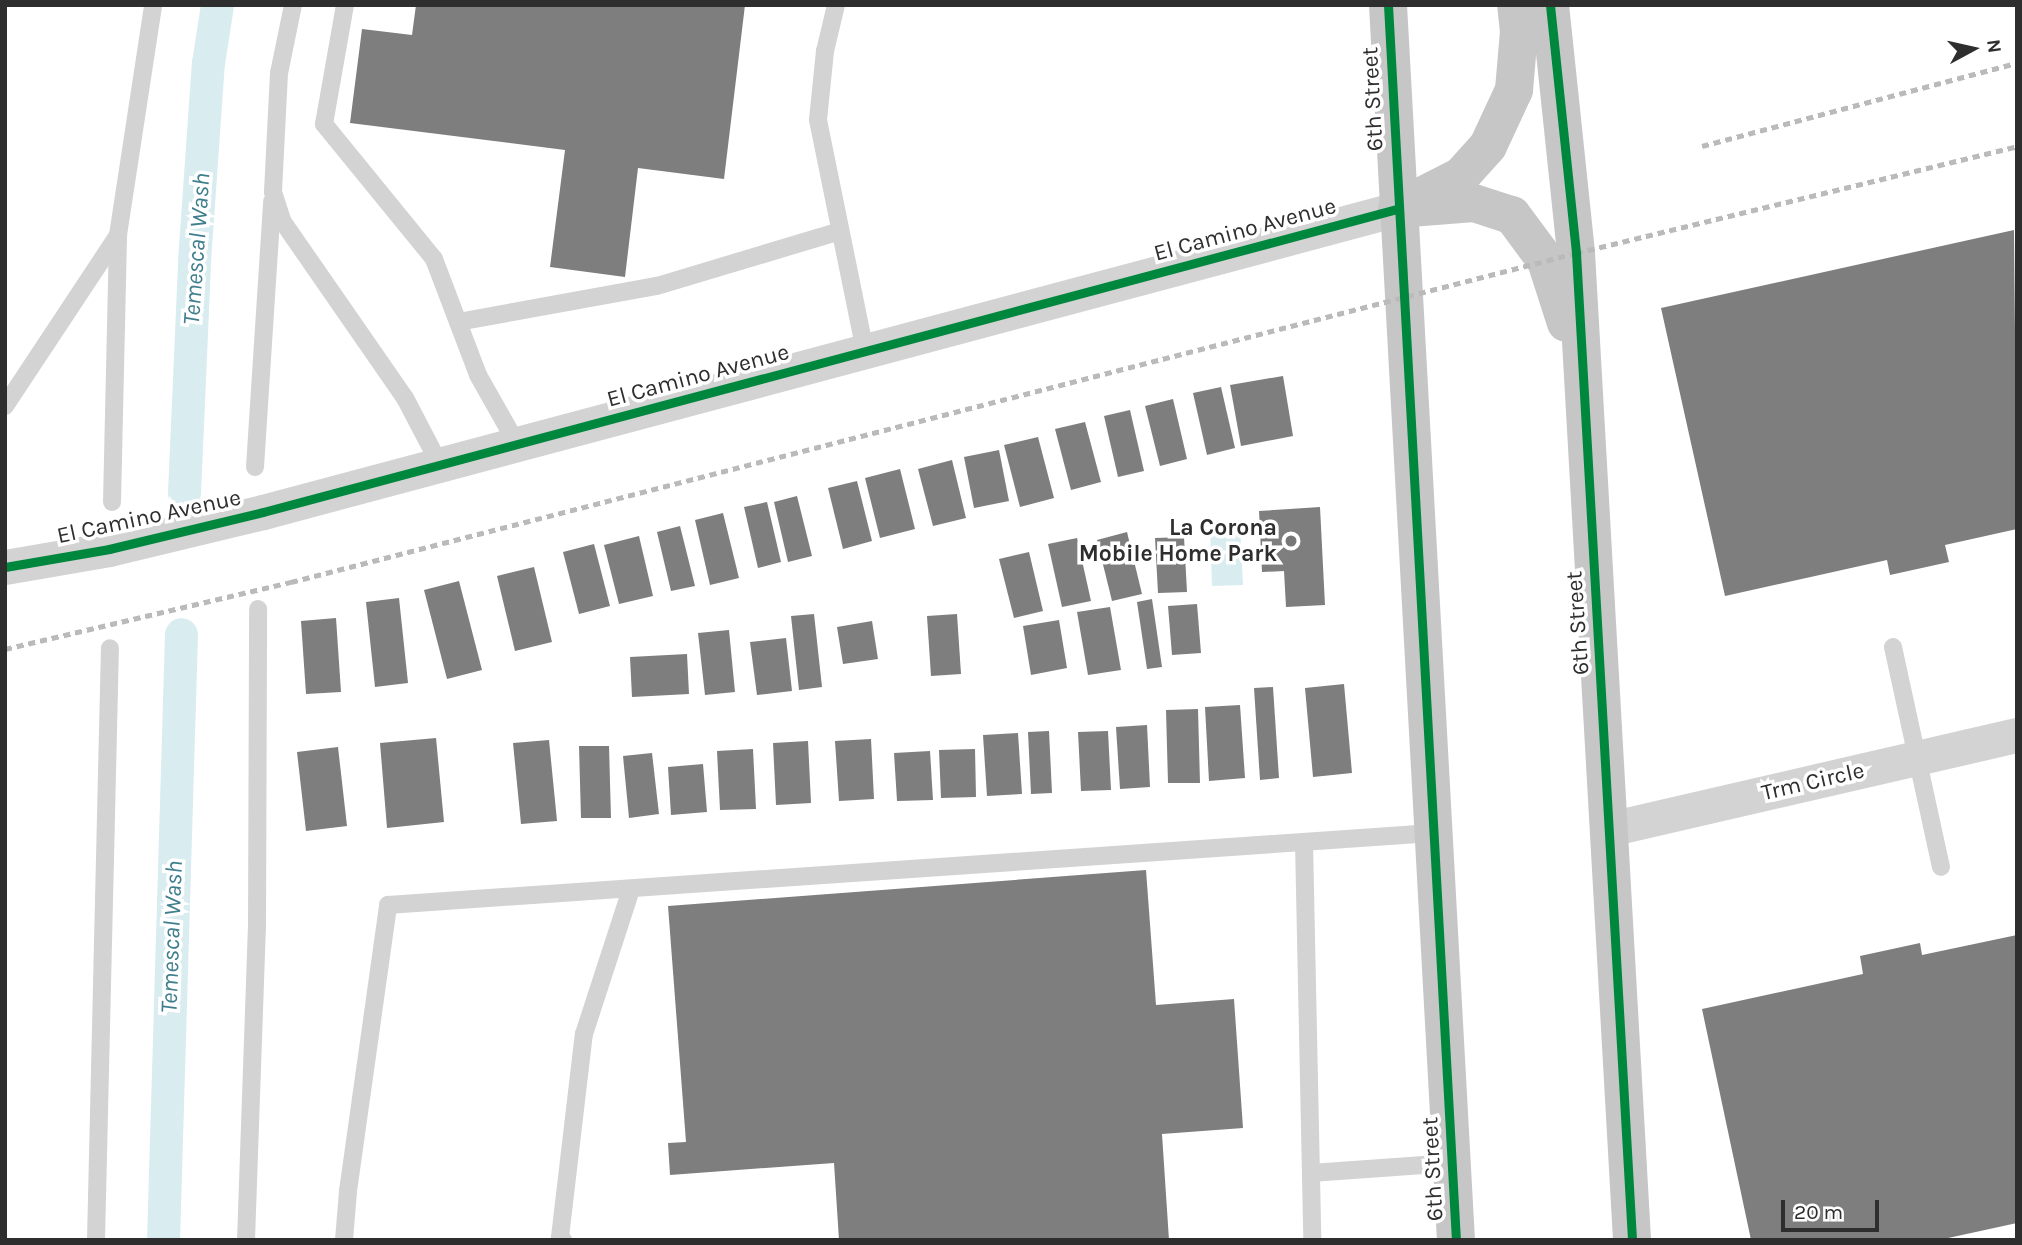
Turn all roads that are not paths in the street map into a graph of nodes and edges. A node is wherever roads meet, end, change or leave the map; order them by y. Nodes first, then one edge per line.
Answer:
1 (153, 5) edge
2 (293, 5) edge
3 (345, 5) edge
4 (836, 5) edge
5 (1388, 5) edge
6 (1516, 5) edge
7 (1550, 5) edge
8 (273, 192) junction
9 (1397, 209) junction
10 (840, 231) junction
11 (118, 235) junction
12 (458, 322) junction
13 (865, 352) junction
14 (5, 406) edge
15 (1585, 429) junction
16 (517, 444) junction
17 (440, 464) junction
18 (256, 467) dead end
19 (112, 502) dead end
20 (5, 567) edge
21 (258, 609) dead end
22 (1893, 647) dead end
23 (110, 648) dead end
24 (2017, 735) edge
25 (1919, 758) junction
26 (1609, 829) junction
27 (1433, 833) junction
28 (1304, 842) junction
29 (1941, 867) dead end
30 (631, 888) junction
31 (1452, 1163) junction
32 (1311, 1173) junction
33 (96, 1240) edge
34 (246, 1240) edge
35 (344, 1240) edge
36 (563, 1240) edge
37 (1312, 1240) edge
38 (1456, 1240) edge
39 (1632, 1240) edge

1 - 11 lane
2 - 8 lane
3 - 12 lane
4 - 10 lane
5 - 9 main road, 6th Street
6 - 9 main road
7 - 15 main road, 6th Street
8 - 17 lane
8 - 18 lane
9 - 13 street, El Camino Avenue
9 - 15 main road
9 - 27 main road, 6th Street
10 - 12 lane
10 - 13 lane
11 - 14 lane
11 - 19 lane
12 - 16 lane
13 - 16 street, El Camino Avenue
15 - 26 main road, 6th Street
16 - 17 street, El Camino Avenue
17 - 20 street, El Camino Avenue
21 - 34 lane
22 - 25 lane
23 - 33 lane
24 - 25 street, Trm Circle
25 - 26 street, Trm Circle
25 - 29 lane
26 - 39 main road, 6th Street
27 - 28 lane
27 - 31 main road, 6th Street
28 - 30 lane
28 - 32 lane
30 - 35 lane
30 - 36 lane
31 - 32 lane
31 - 38 main road, 6th Street
32 - 37 lane

